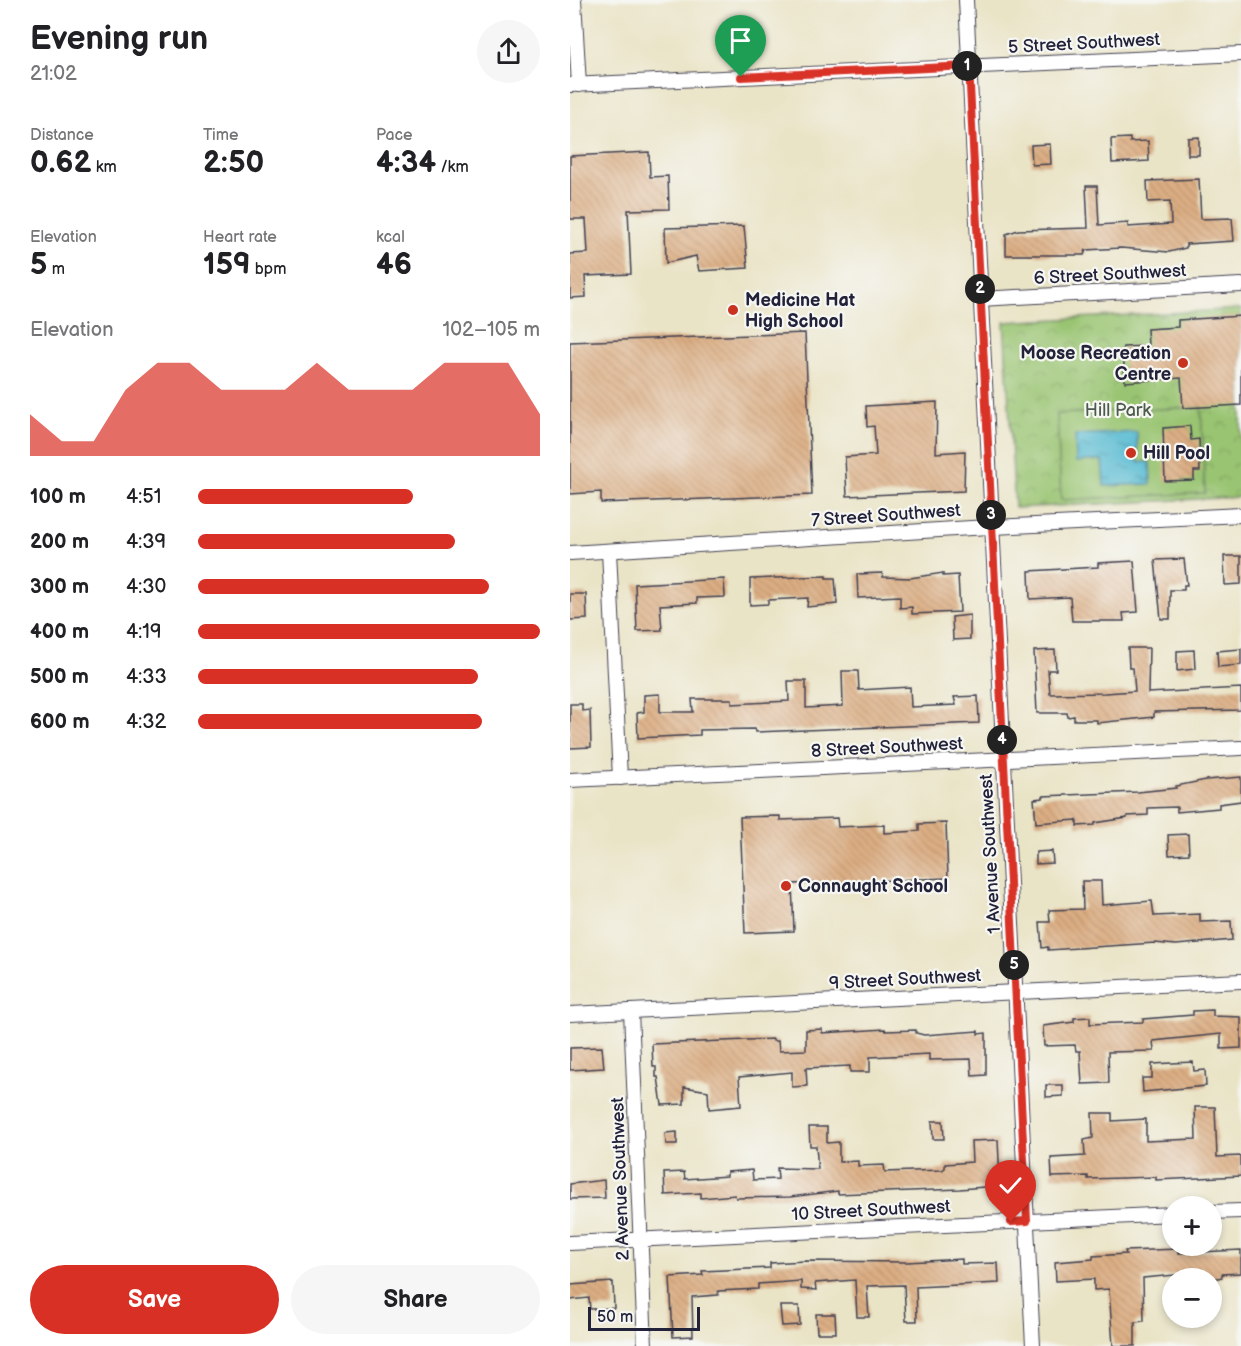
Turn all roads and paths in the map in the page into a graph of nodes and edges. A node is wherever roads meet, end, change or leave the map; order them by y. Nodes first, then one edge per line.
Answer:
1 (574, 0) edge
2 (966, 0) edge
3 (1241, 54) edge
4 (969, 66) junction
5 (574, 85) edge
6 (1241, 285) edge
7 (980, 299) junction
8 (1241, 515) edge
9 (992, 527) junction
10 (609, 551) junction
11 (570, 553) edge
12 (1241, 748) edge
13 (1003, 759) junction
14 (620, 778) junction
15 (570, 780) edge
16 (1241, 981) edge
17 (1015, 992) junction
18 (631, 1011) junction
19 (570, 1014) edge
20 (1241, 1211) edge
21 (1222, 1212) edge
22 (1162, 1215) edge
23 (1027, 1221) junction
24 (641, 1239) junction
25 (570, 1243) edge
26 (645, 1346) edge
27 (1033, 1346) edge

1 - 5 street
2 - 4 street, 1 Avenue Southwest
3 - 4 street, 5 Street Southwest
4 - 5 street, 5 Street Southwest
4 - 7 street, 1 Avenue Southwest
6 - 7 street, 6 Street Southwest
7 - 9 street, 1 Avenue Southwest
8 - 9 street, 7 Street Southwest
9 - 10 street, 7 Street Southwest
9 - 13 street, 1 Avenue Southwest
10 - 11 street, 7 Street Southwest
10 - 14 street
12 - 13 street, 8 Street Southwest
13 - 14 street, 8 Street Southwest
13 - 17 street, 1 Avenue Southwest
14 - 15 street, 8 Street Southwest
16 - 17 street, 9 Street Southwest
17 - 18 street, 9 Street Southwest
17 - 23 street, 1 Avenue Southwest
18 - 19 street, 9 Street Southwest
18 - 24 street, 2 Avenue Southwest
20 - 21 street
22 - 23 street, 10 Street Southwest
23 - 24 street, 10 Street Southwest
23 - 27 street, 1 Avenue Southwest
24 - 25 street, 10 Street Southwest
24 - 26 street, 2 Avenue Southwest

